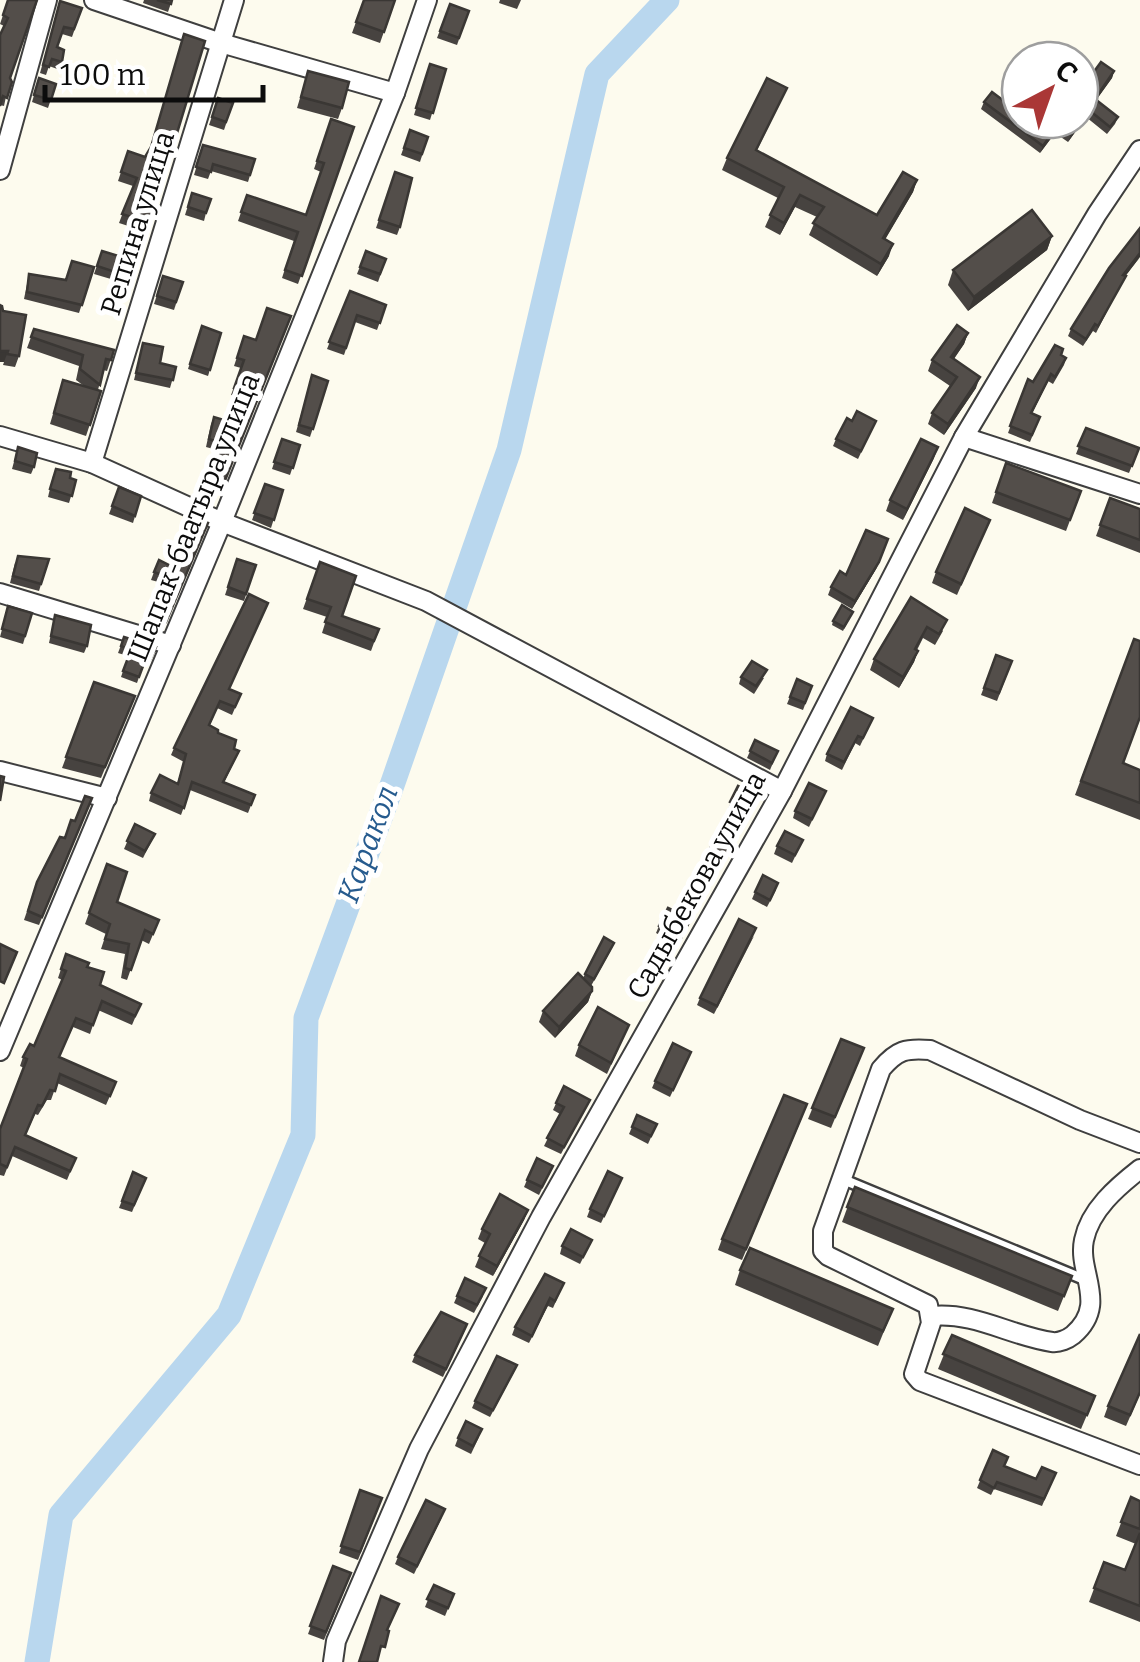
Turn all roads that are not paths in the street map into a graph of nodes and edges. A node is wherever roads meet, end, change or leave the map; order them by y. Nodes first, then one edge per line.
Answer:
1 (48, 0) edge
2 (94, 0) edge
3 (234, 0) edge
4 (427, 0) edge
5 (221, 43) junction
6 (394, 93) junction
7 (1140, 150) edge
8 (0, 170) edge
9 (0, 436) edge
10 (964, 437) junction
11 (92, 463) junction
12 (1140, 494) edge
13 (222, 522) junction
14 (0, 593) edge
15 (171, 645) junction
16 (0, 771) edge
17 (782, 791) junction
18 (107, 798) junction
19 (0, 1051) edge
20 (1140, 1142) edge
21 (1140, 1169) edge
22 (842, 1178) junction
23 (1091, 1282) junction
24 (932, 1316) junction
25 (1140, 1465) edge
26 (333, 1662) edge

1 - 8 street
2 - 5 street
3 - 5 street, Репина улица
4 - 6 street, Шапак-баатыра улица
5 - 6 street
5 - 11 street, Репина улица
6 - 13 street, Шапак-баатыра улица
7 - 10 street, Садыбекова улица
9 - 11 street
10 - 12 street
10 - 17 street, Садыбекова улица
11 - 13 street
13 - 15 street, Шапак-баатыра улица
13 - 17 street
14 - 15 street
15 - 18 street, Шапак-баатыра улица
16 - 18 street
17 - 26 street, Садыбекова улица
18 - 19 street, Шапак-баатыра улица
20 - 22 street
21 - 23 street
22 - 23 lane
22 - 24 street
23 - 24 street
24 - 25 street

